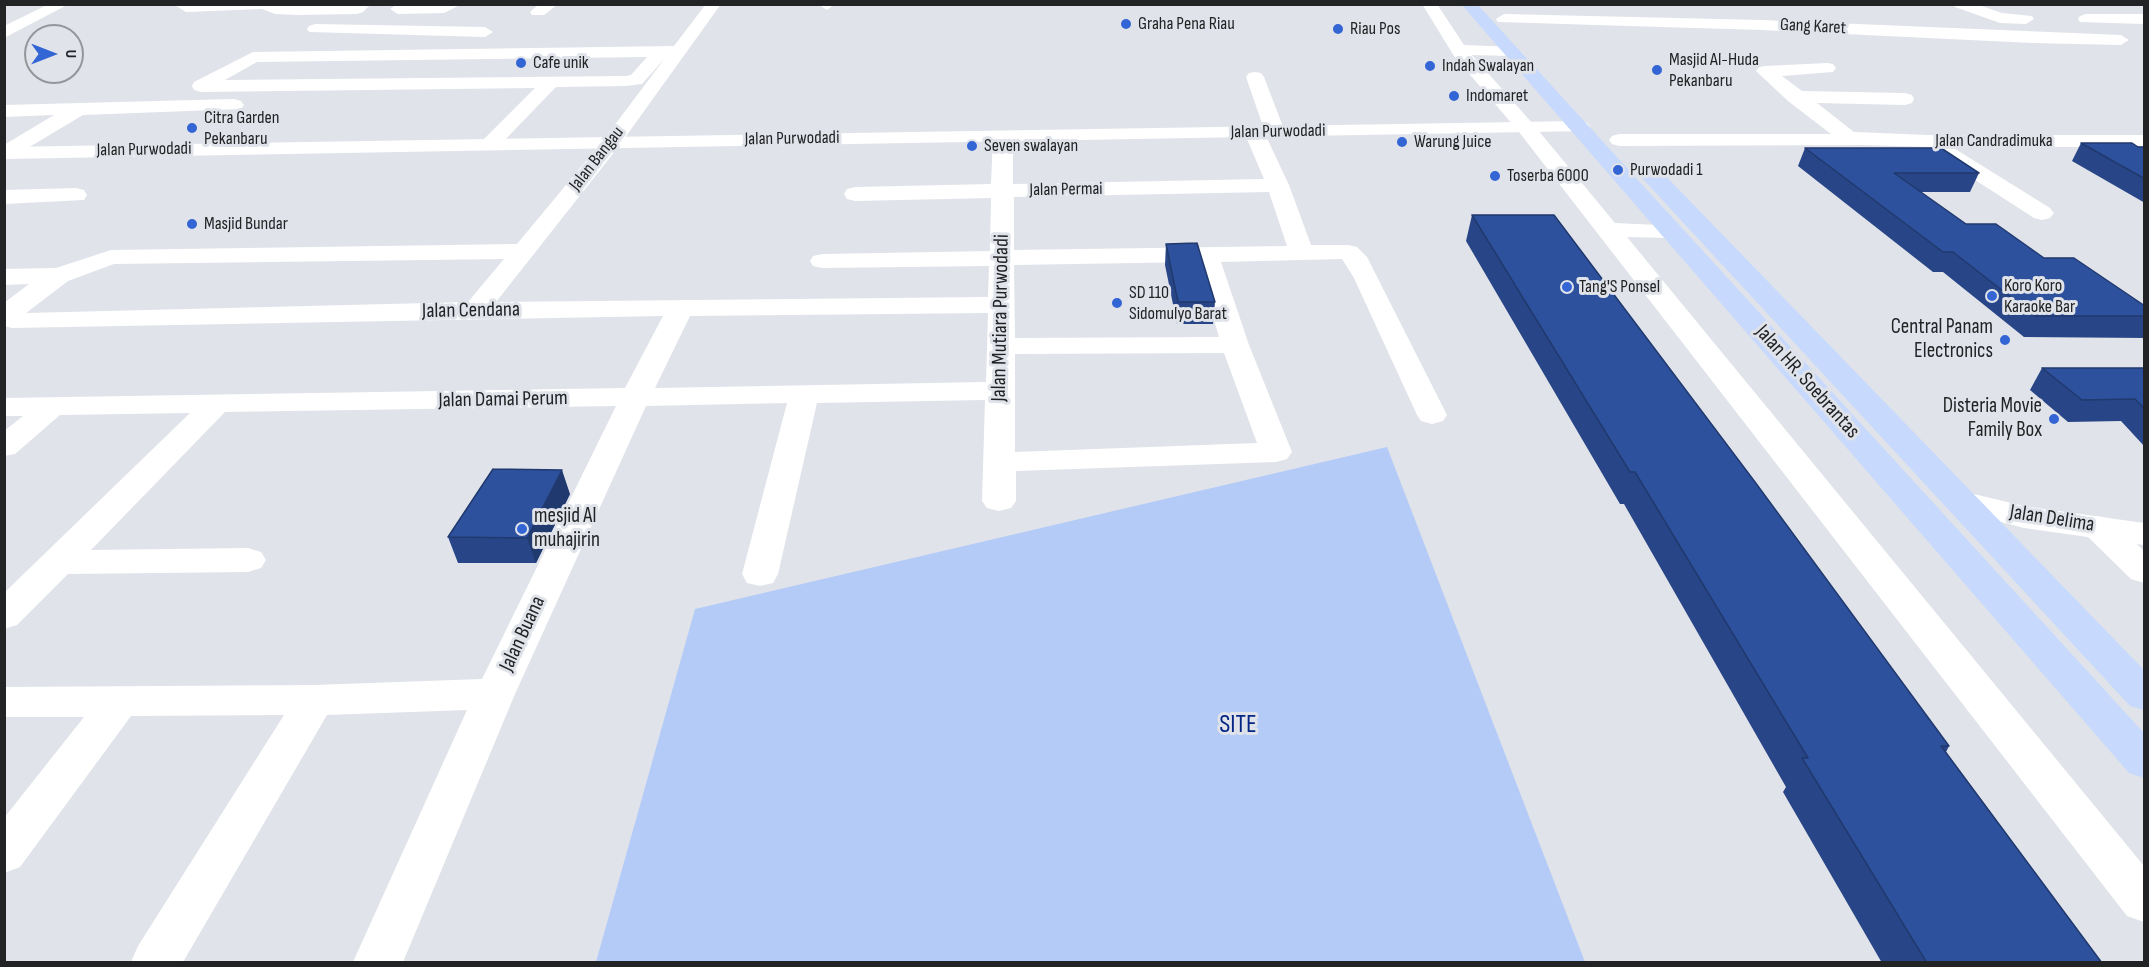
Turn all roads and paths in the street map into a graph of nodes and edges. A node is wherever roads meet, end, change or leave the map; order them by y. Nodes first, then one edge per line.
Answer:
1 (62, 4) edge
2 (180, 4) edge
3 (455, 4) edge
4 (714, 4) edge
5 (1429, 4) edge
6 (1468, 4) edge
7 (1960, 4) edge
8 (269, 5) edge
9 (360, 7) edge
10 (1497, 12) edge
11 (2046, 19) dead end
12 (2069, 19) dead end
13 (2145, 19) edge
14 (315, 29) dead end
15 (503, 32) dead end
16 (4, 33) edge
17 (2121, 40) dead end
18 (675, 43) junction
19 (1459, 50) junction
20 (1510, 51) junction
21 (486, 54) junction
22 (1827, 68) dead end
23 (1255, 77) dead end
24 (551, 82) junction
25 (455, 83) junction
26 (1795, 97) junction
27 (1905, 99) dead end
28 (244, 104) dead end
29 (78, 109) junction
30 (4, 111) edge
31 (1580, 127) junction
32 (1526, 128) junction
33 (1265, 132) junction
34 (1003, 136) junction
35 (1851, 138) junction
36 (1618, 140) junction
37 (1928, 141) junction
38 (2145, 141) edge
39 (612, 142) junction
40 (489, 144) junction
41 (5, 153) edge
42 (1952, 157) junction
43 (2102, 158) edge
44 (1278, 185) junction
45 (1002, 192) junction
46 (855, 194) dead end
47 (76, 195) dead end
48 (4, 197) edge
49 (2042, 213) dead end
50 (1607, 230) junction
51 (1672, 231) junction
52 (525, 251) junction
53 (1301, 252) junction
54 (1207, 255) junction
55 (1002, 258) junction
56 (822, 261) dead end
57 (59, 276) junction
58 (4, 277) edge
59 (1002, 305) junction
60 (476, 310) junction
61 (678, 310) junction
62 (31, 321) junction
63 (4, 343) edge
64 (1236, 345) junction
65 (1001, 346) junction
66 (1001, 391) junction
67 (804, 394) junction
68 (635, 398) junction
69 (54, 405) junction
70 (215, 405) junction
71 (4, 407) edge
72 (1432, 415) dead end
73 (4, 447) edge
74 (1000, 462) junction
75 (999, 501) dead end
76 (1961, 501) junction
77 (2098, 527) junction
78 (2145, 534) edge
79 (248, 560) dead end
80 (58, 562) junction
81 (2145, 571) edge
82 (760, 574) dead end
83 (4, 616) edge
84 (495, 694) junction
85 (2145, 694) edge
86 (315, 700) junction
87 (4, 702) edge
88 (119, 702) junction
89 (2145, 761) edge
90 (4, 853) edge
91 (2145, 901) edge
92 (156, 963) edge
93 (378, 963) edge

1 - 16 street
2 - 8 street
3 - 9 street
4 - 18 street, Jalan Bangau
5 - 19 street
6 - 20 main road, Jalan HR. Soebrantas
7 - 11 street
8 - 9 street
10 - 17 street, Gang Karet
10 - 36 main road, Jalan HR. Soebrantas
12 - 13 street
14 - 15 street
18 - 21 street
18 - 24 street
18 - 39 street, Jalan Bangau
19 - 20 street
19 - 32 street
20 - 31 main road, Jalan HR. Soebrantas
21 - 25 street
21 - 25 street
22 - 26 street
23 - 33 street
24 - 25 street
24 - 40 street
26 - 27 street
26 - 35 street
28 - 29 street
29 - 30 street
29 - 41 street
31 - 32 street, Jalan Purwodadi
31 - 51 main road, Jalan HR. Soebrantas
32 - 33 street, Jalan Purwodadi
32 - 50 street
33 - 34 street, Jalan Purwodadi
33 - 44 street
34 - 39 street, Jalan Purwodadi
34 - 45 street, Jalan Mutiara Purwodadi
35 - 36 street, Jalan Candradimuka
35 - 37 street, Jalan Candradimuka
36 - 76 main road, Jalan HR. Soebrantas
37 - 38 street, Jalan Candradimuka
37 - 42 street
39 - 40 street, Jalan Purwodadi
39 - 52 street, Jalan Bangau
40 - 41 street, Jalan Purwodadi
42 - 43 street
42 - 49 street
44 - 45 street, Jalan Permai
44 - 53 street
45 - 46 street, Jalan Permai
45 - 55 street, Jalan Mutiara Purwodadi
47 - 48 street
50 - 51 street
50 - 91 street
51 - 89 main road, Jalan HR. Soebrantas
52 - 57 street
52 - 60 street, Jalan Bangau
53 - 54 street
53 - 72 street
54 - 55 street
54 - 64 street
55 - 56 street
55 - 59 street, Jalan Mutiara Purwodadi
57 - 58 street
57 - 62 street, Jalan Cendana
59 - 61 street, Jalan Cendana
59 - 65 street, Jalan Mutiara Purwodadi
60 - 61 street, Jalan Cendana
60 - 62 street, Jalan Cendana
61 - 68 street, Jalan Buana
62 - 63 street
64 - 65 street
64 - 74 street
65 - 66 street, Jalan Mutiara Purwodadi
66 - 67 street, Jalan Damai Perum
66 - 74 street, Jalan Mutiara Purwodadi
67 - 68 street, Jalan Damai Perum
67 - 82 street
68 - 70 street, Jalan Damai Perum
68 - 84 street, Jalan Buana
69 - 70 street, Jalan Damai Perum
69 - 71 street, Jalan Damai Perum
69 - 73 street
70 - 80 street
74 - 75 street, Jalan Mutiara Purwodadi
76 - 77 street, Jalan Delima
76 - 85 main road, Jalan HR. Soebrantas
77 - 78 street, Jalan Delima
77 - 81 street
79 - 80 street
80 - 83 street
84 - 86 street
84 - 93 street, Jalan Buana
86 - 88 street
86 - 92 street
87 - 88 street
88 - 90 street

